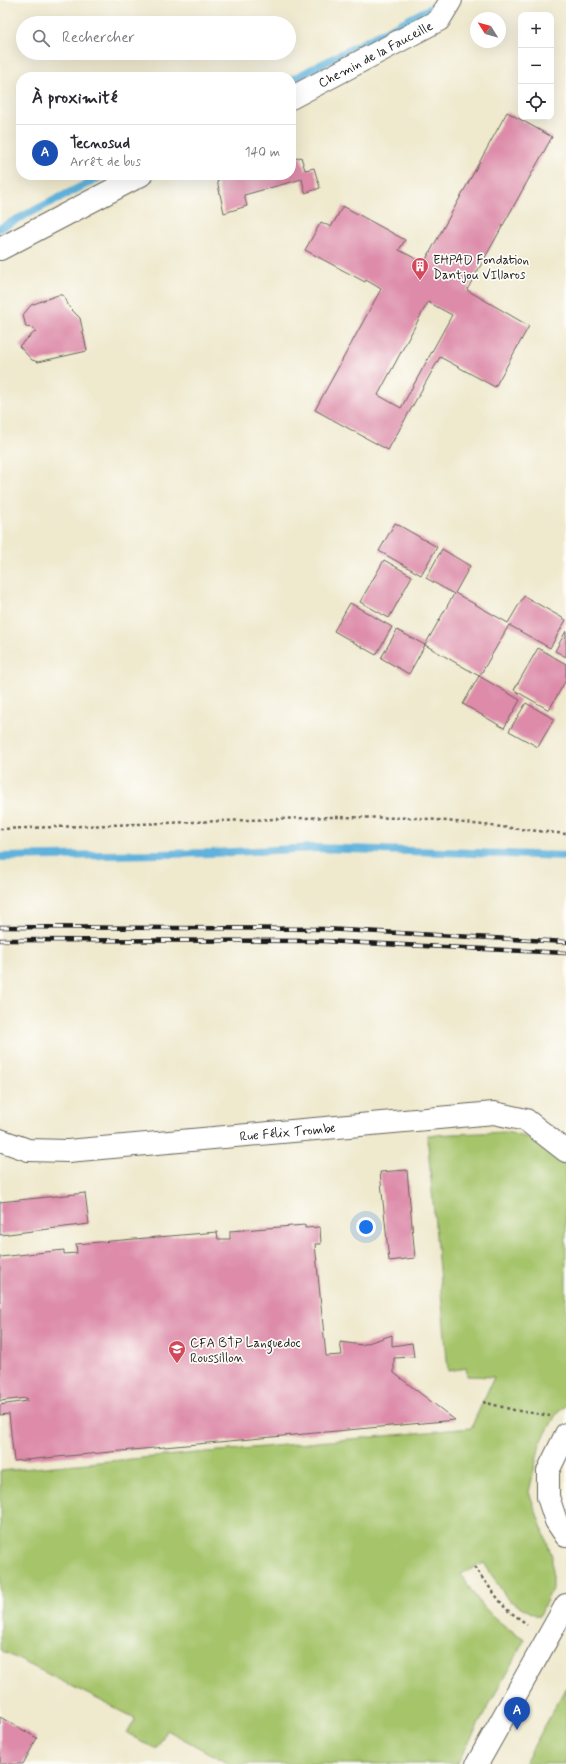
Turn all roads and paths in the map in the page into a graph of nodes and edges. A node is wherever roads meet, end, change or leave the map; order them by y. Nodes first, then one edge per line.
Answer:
1 (451, 0) edge
2 (296, 95) edge
3 (131, 180) edge
4 (0, 249) edge
5 (0, 829) edge
6 (566, 834) edge
7 (0, 1140) edge
8 (566, 1151) edge
9 (483, 1402) dead end
10 (551, 1416) dead end
11 (566, 1434) edge
12 (566, 1536) edge
13 (474, 1568) dead end
14 (566, 1605) edge
15 (548, 1638) junction
16 (477, 1764) edge

1 - 2 street, Chemin de la Fauceille
3 - 4 street
5 - 6 path
7 - 8 street, Rue Félix Trombe
9 - 10 path
11 - 12 street
13 - 15 path
14 - 15 street
15 - 16 street

